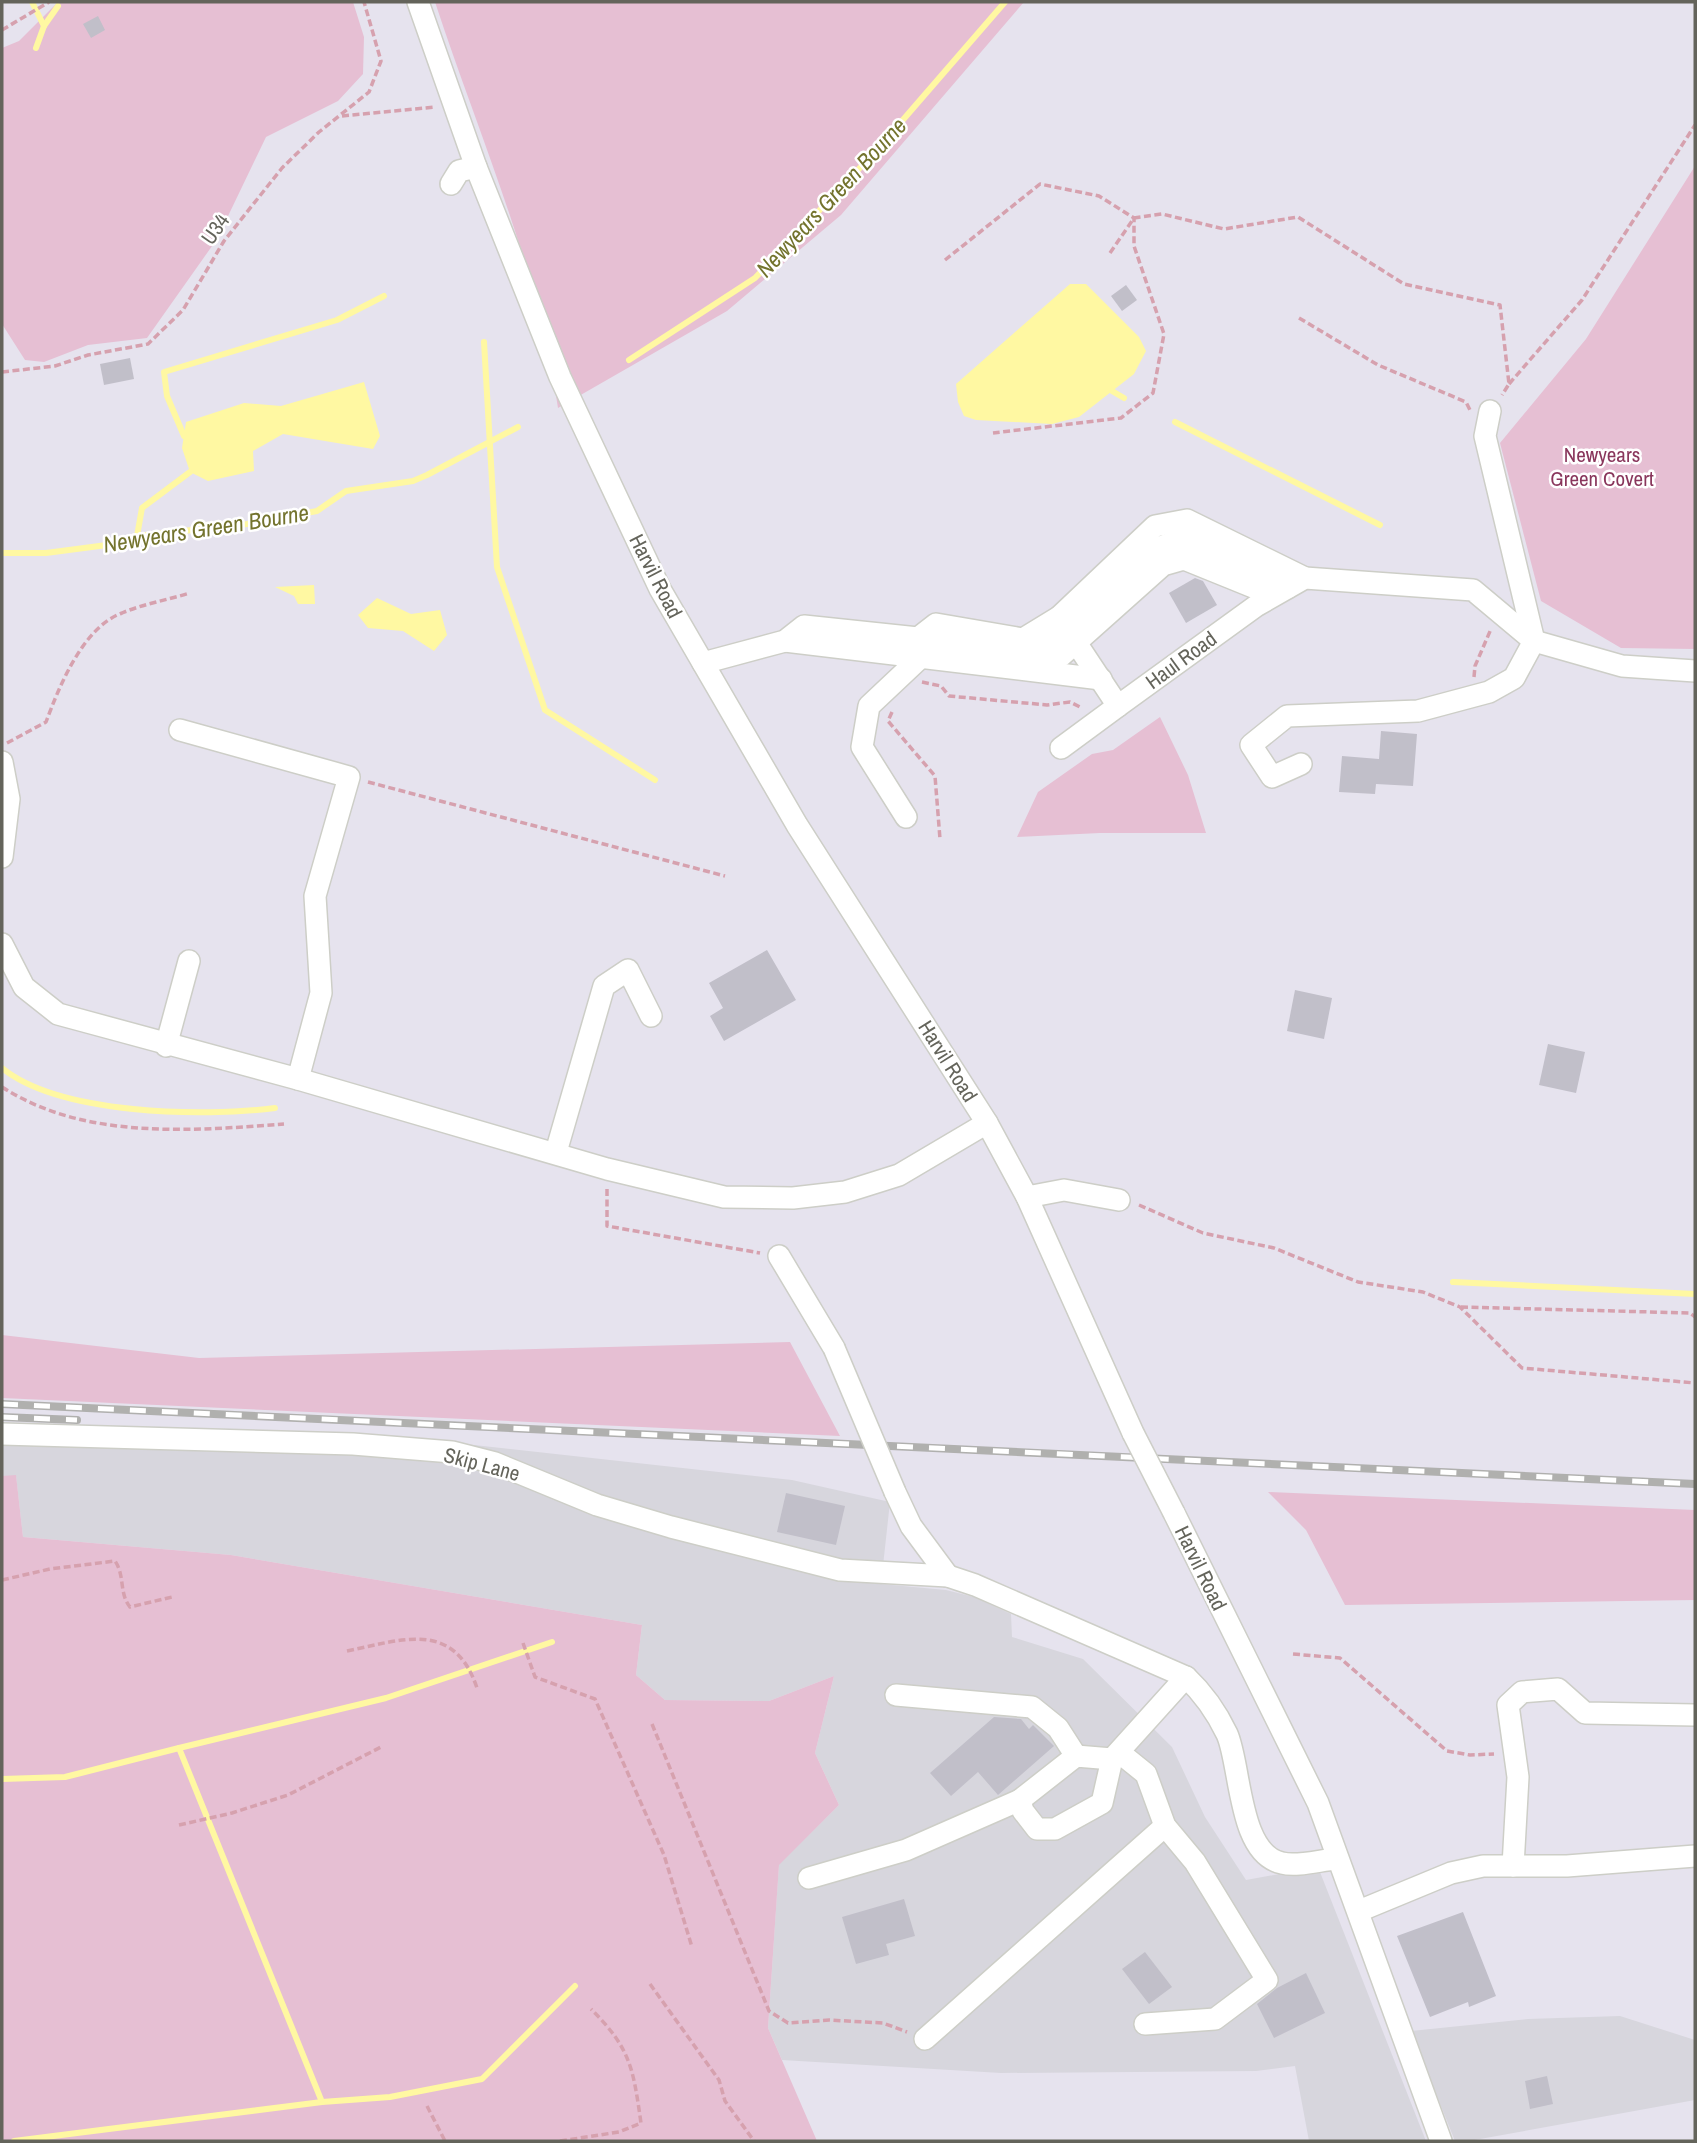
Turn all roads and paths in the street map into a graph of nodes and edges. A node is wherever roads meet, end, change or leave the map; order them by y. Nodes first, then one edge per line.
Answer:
1 (48, 2) edge
2 (365, 2) edge
3 (421, 3) edge
4 (2, 30) edge
5 (456, 105) junction
6 (340, 116) junction
7 (1695, 125) edge
8 (476, 167) junction
9 (452, 184) dead end
10 (1134, 218) junction
11 (1110, 253) dead end
12 (945, 260) dead end
13 (1299, 318) dead end
14 (2, 372) edge
15 (1510, 384) junction
16 (1490, 411) joint
17 (993, 433) dead end
18 (1485, 436) junction
19 (1289, 587) junction
20 (190, 593) dead end
21 (1068, 630) junction
22 (1534, 641) junction
23 (919, 648) junction
24 (703, 663) junction
25 (1695, 671) edge
26 (1101, 679) junction
27 (1118, 706) junction
28 (180, 730) dead end
29 (2, 746) edge
30 (1061, 748) dead end
31 (2, 762) edge
32 (1301, 764) dead end
33 (349, 777) junction
34 (906, 817) dead end
35 (2, 857) edge
36 (725, 876) dead end
37 (2, 944) edge
38 (189, 961) dead end
39 (651, 1016) dead end
40 (166, 1046) junction
41 (298, 1079) junction
42 (2, 1087) edge
43 (284, 1124) dead end
44 (987, 1124) junction
45 (556, 1152) junction
46 (607, 1169) junction
47 (1027, 1197) junction
48 (1119, 1200) joint
49 (779, 1256) joint
50 (1460, 1307) junction
51 (1695, 1317) edge
52 (1695, 1383) edge
53 (2, 1434) edge
54 (948, 1576) junction
55 (2, 1580) edge
56 (172, 1597) dead end
57 (523, 1643) dead end
58 (347, 1651) dead end
59 (1293, 1654) dead end
60 (1186, 1677) junction
61 (477, 1688) dead end
62 (896, 1695) dead end
63 (1695, 1715) edge
64 (652, 1724) dead end
65 (381, 1747) dead end
66 (1076, 1756) junction
67 (1116, 1756) junction
68 (1518, 1777) junction
69 (1020, 1800) junction
70 (180, 1825) dead end
71 (1165, 1826) junction
72 (1695, 1856) edge
73 (1336, 1859) junction
74 (1513, 1866) junction
75 (809, 1878) dead end
76 (1359, 1911) junction
77 (692, 1947) dead end
78 (650, 1984) dead end
79 (591, 2009) dead end
80 (1145, 2025) dead end
81 (925, 2039) joint
82 (427, 2106) dead end
83 (445, 2141) edge
84 (560, 2141) edge
85 (754, 2141) edge
86 (1441, 2141) edge

1 - 4 path
2 - 6 path, U34
3 - 5 street, Harvil Road
5 - 6 path
5 - 8 street, Harvil Road
6 - 14 path, U34
7 - 15 path
8 - 9 street
8 - 24 street, Harvil Road
10 - 11 path
10 - 12 path
10 - 15 path
10 - 17 path
13 - 18 path
15 - 16 path
16 - 18 street
18 - 22 street
19 - 21 street
19 - 21 street
19 - 22 street
19 - 27 street, Haul Road
20 - 29 path
21 - 23 street
21 - 23 street
21 - 26 street
22 - 25 street
22 - 32 street
23 - 24 street
23 - 26 street
23 - 34 street
24 - 44 street, Harvil Road
26 - 27 street
27 - 30 street, Haul Road
28 - 33 street
31 - 35 street
33 - 36 path
33 - 41 street
37 - 40 street
38 - 40 street
39 - 45 street
40 - 41 street
41 - 45 street
42 - 43 path
44 - 46 street
44 - 47 street, Harvil Road
45 - 46 street
46 - 49 path
47 - 48 street
47 - 73 street, Harvil Road, bridge
48 - 50 path
49 - 54 street, bridge
50 - 51 path
50 - 52 path
53 - 54 street, Skip Lane
54 - 60 street, Skip Lane
55 - 56 path
57 - 77 path
58 - 61 path
59 - 68 path
60 - 67 street
60 - 73 street
62 - 66 street
63 - 68 street
64 - 81 path
65 - 70 path
66 - 67 street
66 - 69 street
67 - 69 street
67 - 71 street
68 - 74 street
69 - 75 street
71 - 80 street
71 - 81 street
72 - 74 street
73 - 76 street, Harvil Road
74 - 76 street
76 - 86 street, Harvil Road
78 - 85 path
79 - 84 path
82 - 83 path

